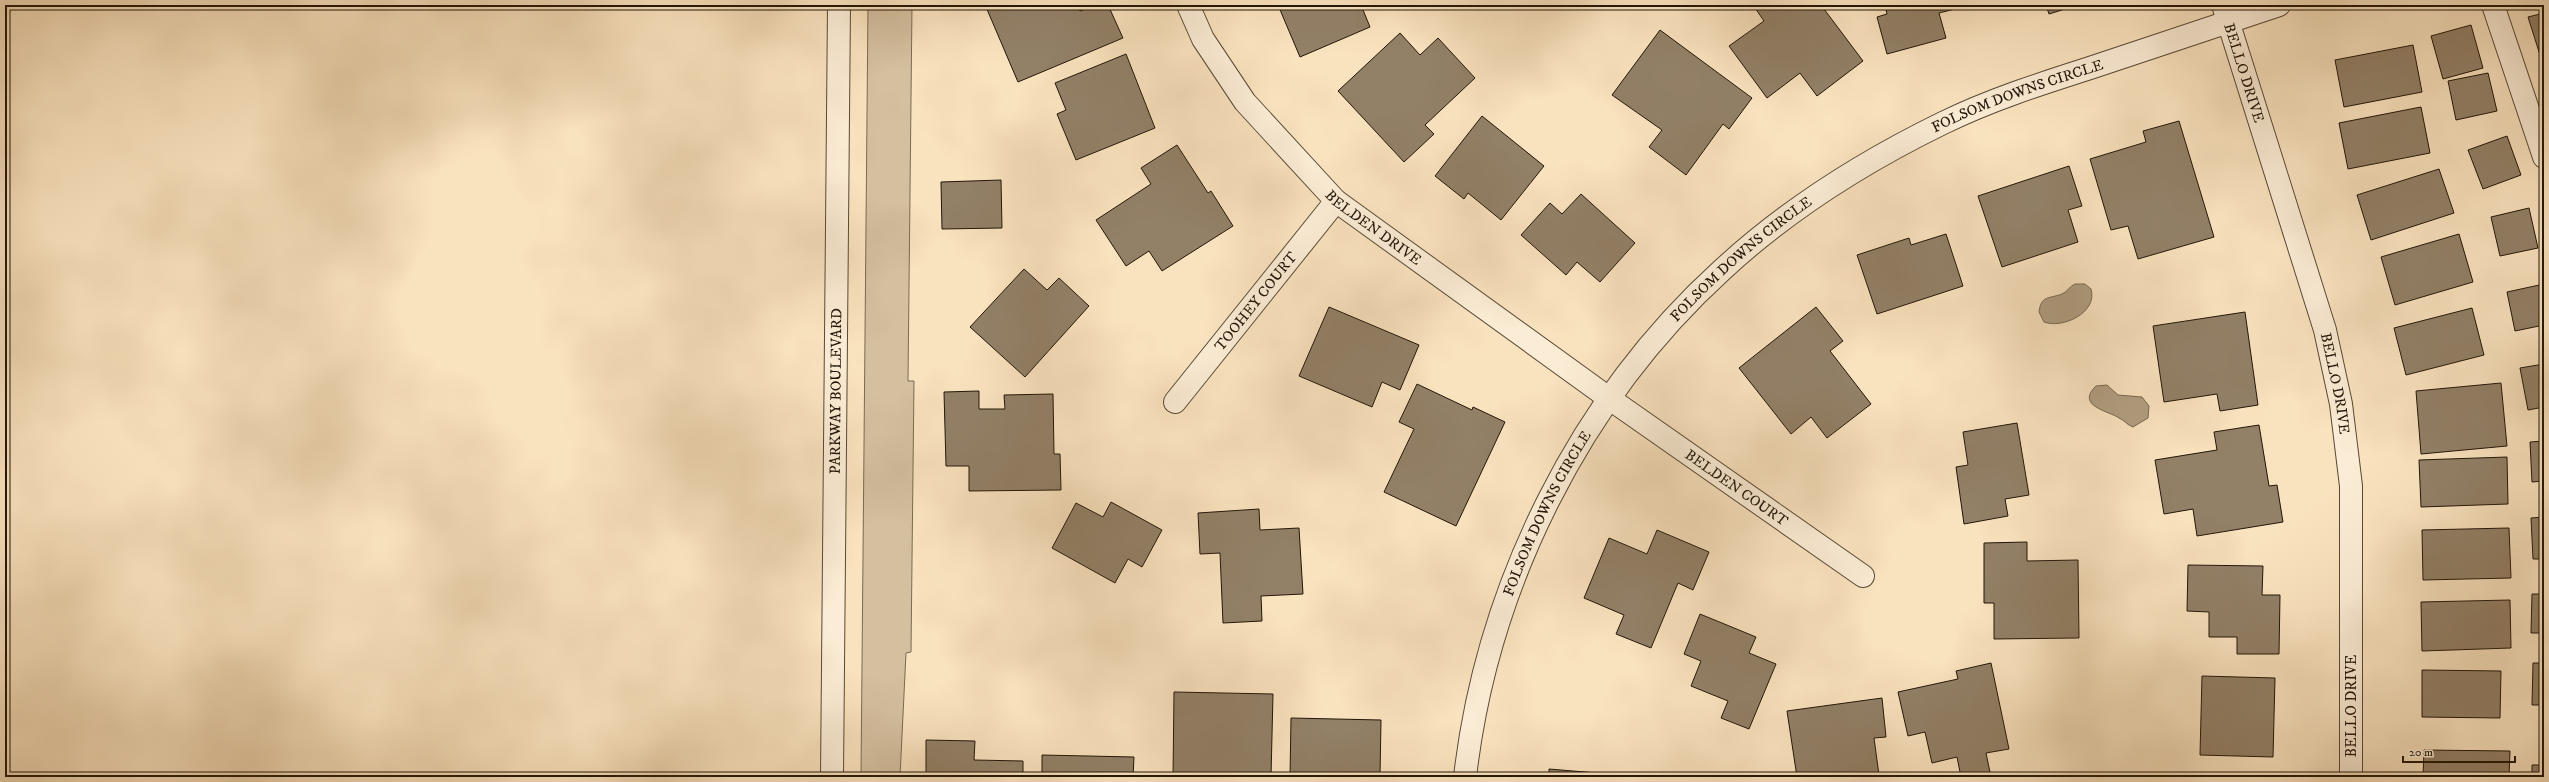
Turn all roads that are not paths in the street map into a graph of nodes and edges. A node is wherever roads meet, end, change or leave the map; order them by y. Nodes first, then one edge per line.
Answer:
1 (839, 5) edge
2 (1188, 5) edge
3 (2279, 5) edge
4 (2493, 5) edge
5 (2225, 14) edge
6 (2544, 157) edge
7 (1336, 201) junction
8 (1610, 399) junction
9 (1176, 402) dead end
10 (1863, 576) dead end
11 (832, 777) edge
12 (1465, 777) edge
13 (2351, 777) edge

1 - 11 street, PARKWAY BOULEVARD
2 - 7 street, BELDEN DRIVE
3 - 5 street, FOLSOM DOWNS CIRCLE
4 - 6 street
5 - 8 street, FOLSOM DOWNS CIRCLE
5 - 13 street, BELLO DRIVE
7 - 8 street, BELDEN DRIVE
7 - 9 street, TOOHEY COURT
8 - 10 street, BELDEN COURT
8 - 12 street, FOLSOM DOWNS CIRCLE

